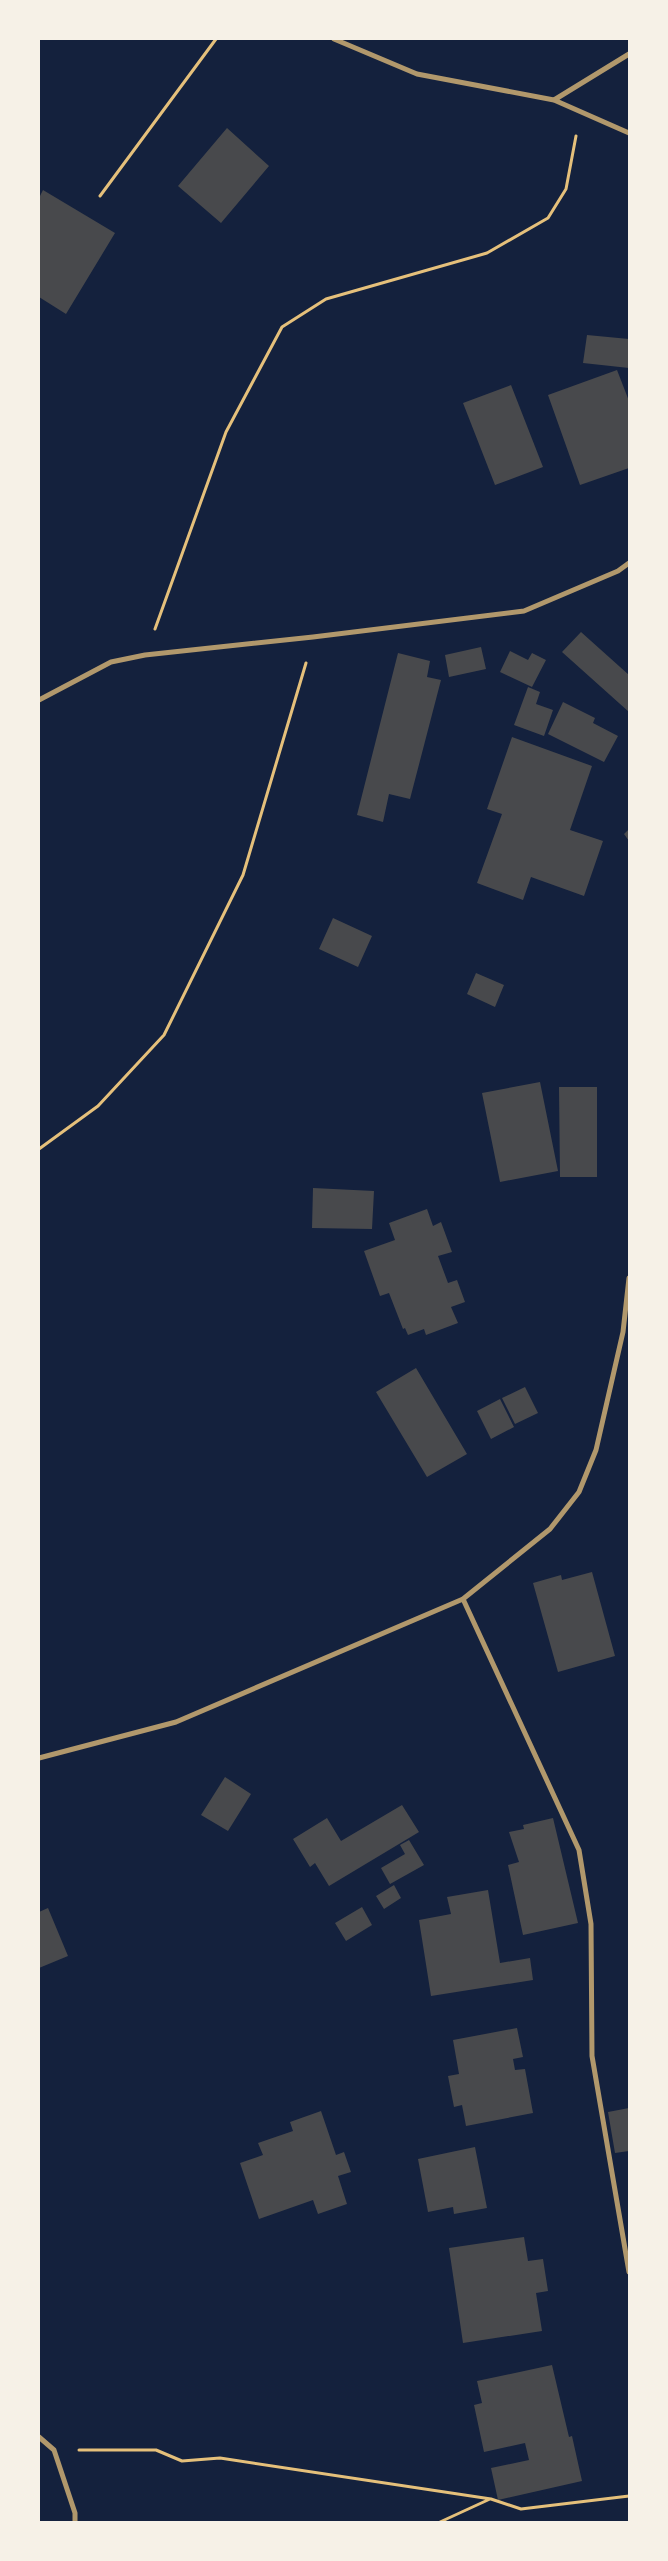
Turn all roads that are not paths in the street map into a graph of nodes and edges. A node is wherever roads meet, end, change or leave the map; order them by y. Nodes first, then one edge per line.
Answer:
1 (334, 39) edge
2 (629, 54) edge
3 (554, 100) junction
4 (629, 132) edge
5 (629, 563) edge
6 (39, 700) edge
7 (629, 1278) edge
8 (463, 1599) junction
9 (39, 1758) edge
10 (629, 2272) edge
11 (39, 2437) edge
12 (76, 2522) edge

1 - 3 street
2 - 3 street
3 - 4 street
5 - 6 street
7 - 8 street
8 - 9 street
8 - 10 street
11 - 12 street

